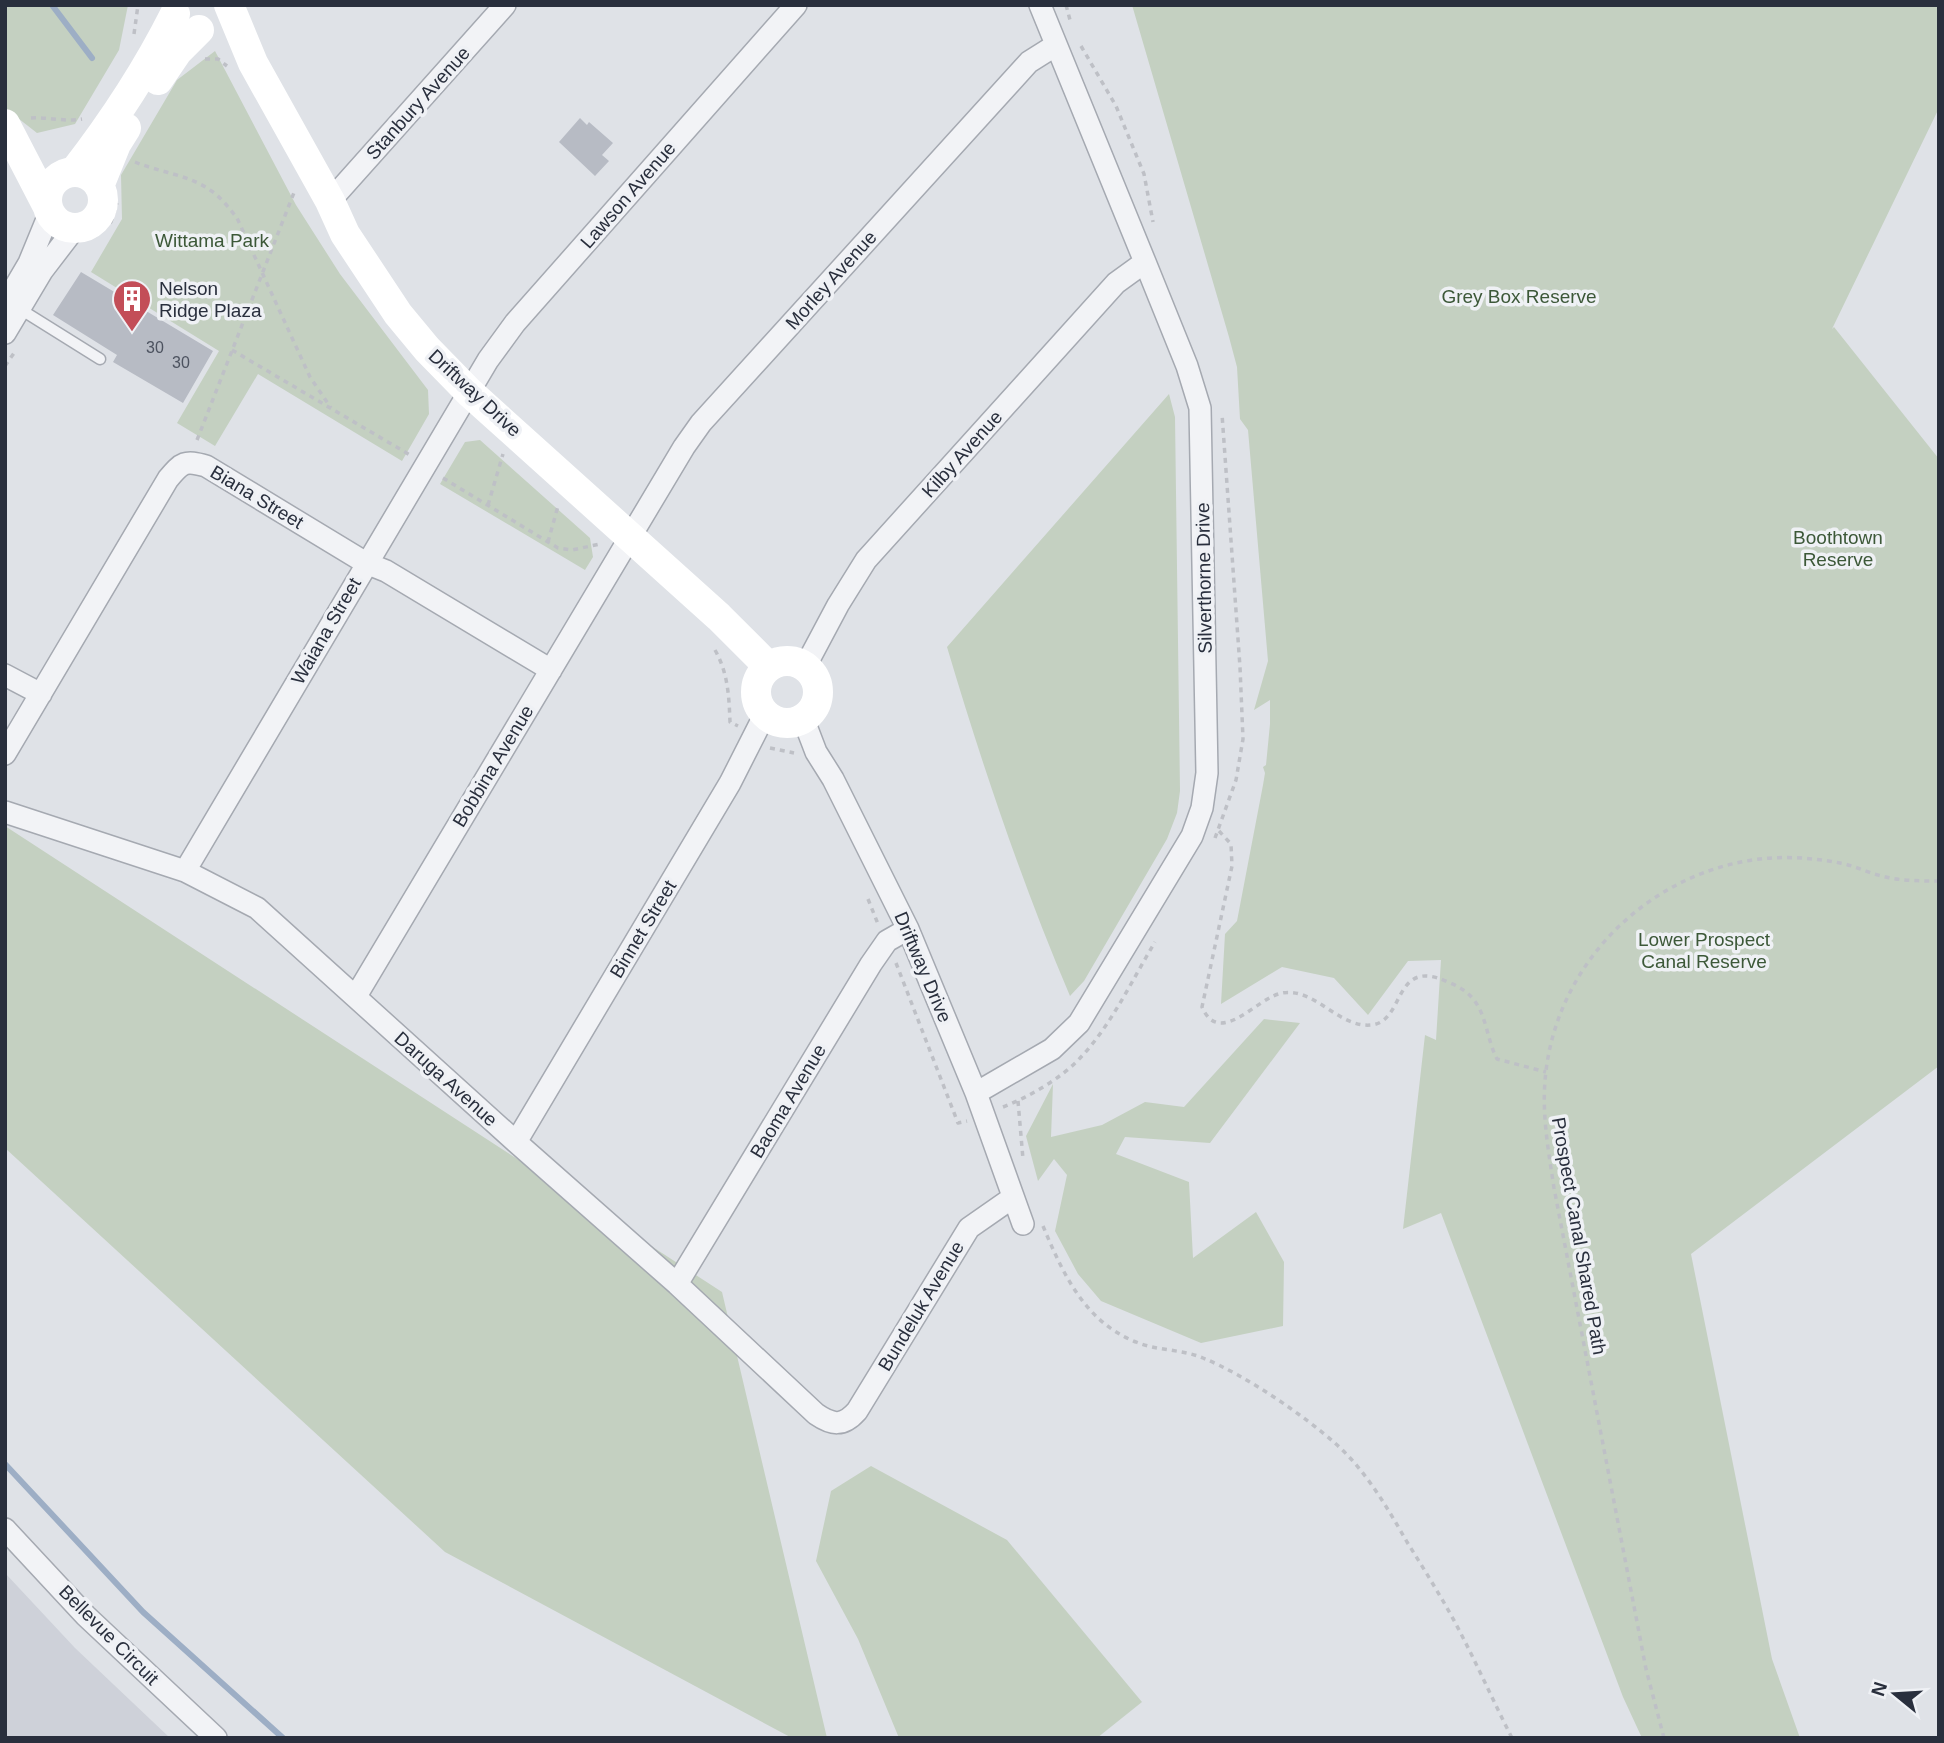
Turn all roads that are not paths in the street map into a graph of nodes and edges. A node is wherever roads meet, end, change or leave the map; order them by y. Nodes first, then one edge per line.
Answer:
1 (505, 5) edge
2 (796, 5) edge
3 (1040, 5) edge
4 (173, 10) edge
5 (217, 17) edge
6 (1056, 45) junction
7 (12, 124) edge
8 (82, 177) junction
9 (330, 201) junction
10 (49, 210) junction
11 (75, 228) junction
12 (1145, 262) junction
13 (13, 306) edge
14 (5, 333) edge
15 (100, 359) dead end
16 (469, 392) junction
17 (617, 540) junction
18 (366, 563) junction
19 (768, 666) junction
20 (805, 667) junction
21 (551, 670) junction
22 (5, 675) edge
23 (41, 694) junction
24 (765, 714) junction
25 (803, 718) junction
26 (5, 754) edge
27 (5, 812) edge
28 (185, 871) junction
29 (908, 929) junction
30 (356, 996) junction
31 (975, 1093) junction
32 (516, 1142) junction
33 (1012, 1198) junction
34 (1032, 1223) road end
35 (677, 1284) junction
36 (839, 1424) joint
37 (5, 1529) edge
38 (216, 1738) edge

1 - 9 street, Stanbury Avenue
2 - 16 street, Lawson Avenue
3 - 6 street, Silverthorne Drive
4 - 5 street
4 - 8 street
5 - 8 street
5 - 9 street, Driftway Drive
6 - 12 street, Silverthorne Drive
6 - 17 street, Morley Avenue
7 - 8 street
7 - 10 street
8 - 10 street
8 - 11 street
9 - 16 street, Driftway Drive
10 - 11 street
10 - 13 street
11 - 13 street
12 - 20 street, Kilby Avenue
12 - 31 street, Silverthorne Drive
13 - 14 street
13 - 15 lane
16 - 17 street, Driftway Drive
16 - 18 street, Waiana Street
17 - 19 street, Driftway Drive
17 - 21 street, Bobbina Avenue
18 - 21 street, Biana Street
18 - 23 street, Biana Street
18 - 28 street, Waiana Street
19 - 20 street
19 - 24 street
20 - 25 street
21 - 30 street, Bobbina Avenue
22 - 23 street
23 - 26 street, Biana Street
24 - 25 street
24 - 32 street, Binnet Street
25 - 29 street, Driftway Drive
27 - 28 street, Daruga Avenue
28 - 30 street, Daruga Avenue
29 - 31 street, Driftway Drive
29 - 35 street, Baoma Avenue
30 - 32 street, Daruga Avenue
31 - 33 street, Driftway Drive
32 - 35 street, Daruga Avenue
33 - 34 street, Driftway Drive
33 - 36 street, Bundeluk Avenue
35 - 36 street, Daruga Avenue
37 - 38 street, Bellevue Circuit

